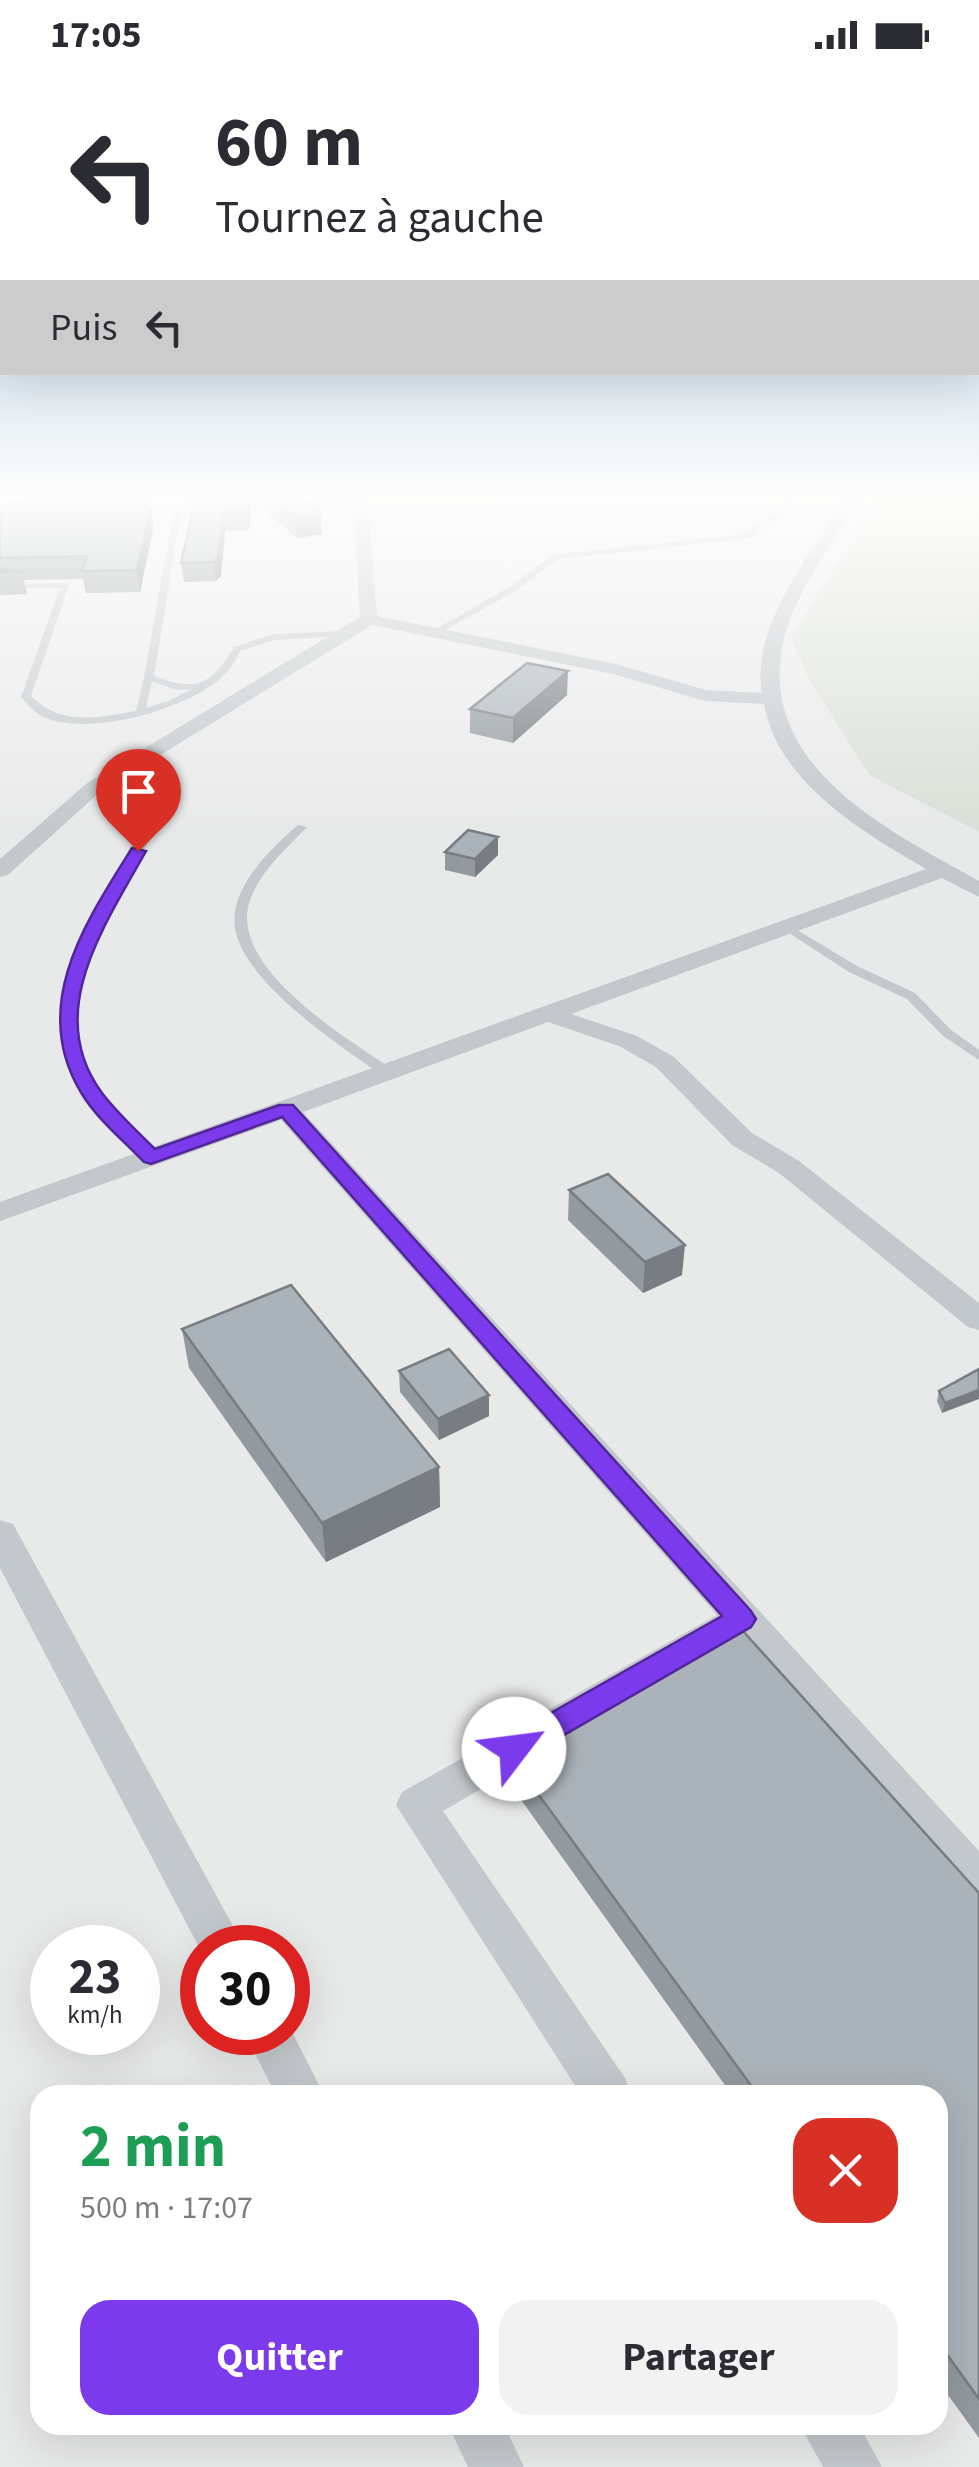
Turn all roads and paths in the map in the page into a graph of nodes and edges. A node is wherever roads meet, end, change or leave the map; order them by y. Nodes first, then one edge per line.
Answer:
1 (58, 606) edge
2 (161, 606) edge
3 (367, 606) edge
4 (482, 606) edge
5 (793, 606) edge
6 (368, 619) junction
7 (434, 632) junction
8 (344, 634) junction
9 (149, 677) junction
10 (212, 684) junction
11 (773, 699) junction
12 (140, 714) junction
13 (302, 827) dead end
14 (145, 840) dead end
15 (0, 870) edge
16 (944, 870) junction
17 (979, 890) edge
18 (787, 928) junction
19 (547, 1014) junction
20 (979, 1056) edge
21 (387, 1072) junction
22 (286, 1109) junction
23 (151, 1158) junction
24 (0, 1212) edge
25 (979, 1320) edge
26 (0, 1534) edge
27 (742, 1619) junction
28 (979, 1882) edge
29 (210, 1925) edge
30 (280, 2055) edge
31 (295, 2085) edge
32 (601, 2085) edge
33 (480, 2435) edge
34 (834, 2435) edge
35 (497, 2467) edge
36 (855, 2467) edge

1 - 12 lane
2 - 9 lane
3 - 6 street
4 - 7 lane
5 - 11 street
6 - 7 street
6 - 8 street
7 - 11 street
8 - 10 lane
8 - 15 street
9 - 10 lane
9 - 12 lane
10 - 12 lane
11 - 16 street
13 - 21 lane
14 - 23 lane
16 - 17 street
16 - 18 street
18 - 19 street
18 - 20 lane
19 - 21 street
19 - 25 street
21 - 22 street
22 - 23 street
22 - 27 street
23 - 24 street
26 - 29 street
27 - 28 street
27 - 32 street
30 - 31 street
33 - 35 street
34 - 36 street

